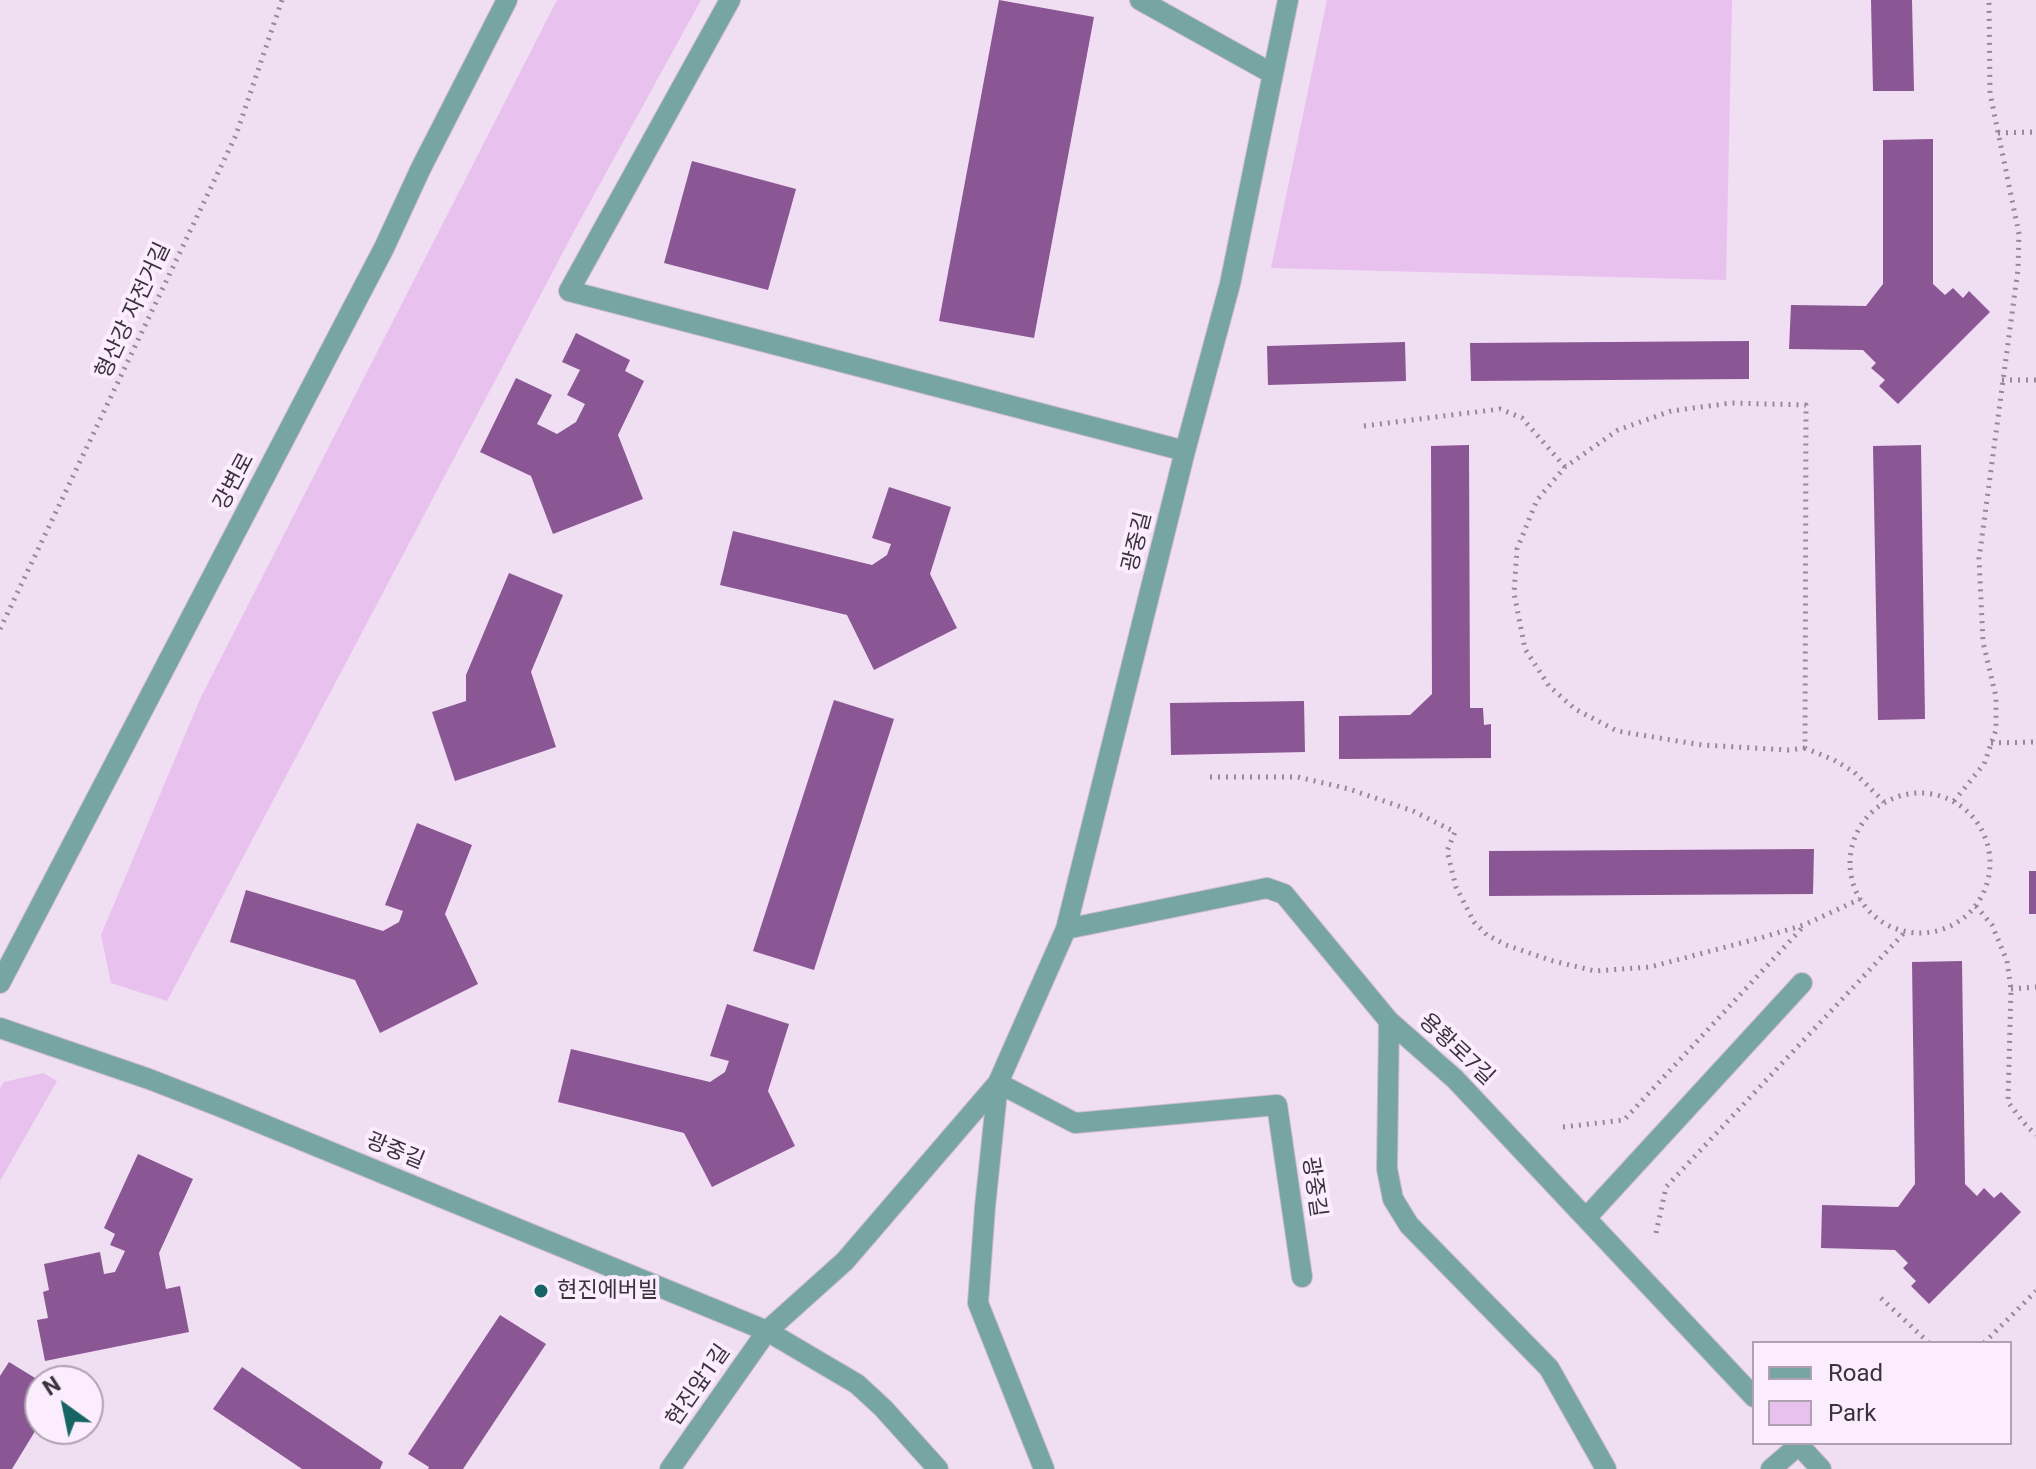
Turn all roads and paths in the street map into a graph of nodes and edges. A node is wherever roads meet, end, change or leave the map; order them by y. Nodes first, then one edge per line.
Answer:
1 (282, 0) edge
2 (507, 0) edge
3 (730, 0) edge
4 (1140, 0) edge
5 (1288, 0) edge
6 (1989, 0) edge
7 (1273, 74) junction
8 (2036, 132) edge
9 (1998, 133) junction
10 (2002, 380) junction
11 (2036, 380) edge
12 (1364, 426) dead end
13 (1185, 451) junction
14 (1565, 467) junction
15 (0, 629) edge
16 (2036, 742) edge
17 (1991, 743) junction
18 (1805, 748) junction
19 (1210, 777) dead end
20 (1954, 801) junction
21 (1884, 802) junction
22 (1860, 899) junction
23 (1976, 906) junction
24 (1804, 925) junction
25 (1066, 929) junction
26 (1906, 931) junction
27 (0, 983) edge
28 (1802, 983) dead end
29 (2036, 987) edge
30 (2011, 989) junction
31 (1389, 1021) junction
32 (0, 1028) edge
33 (998, 1083) junction
34 (1563, 1127) dead end
35 (2036, 1135) edge
36 (1586, 1218) junction
37 (1656, 1233) dead end
38 (1302, 1277) dead end
39 (2036, 1291) edge
40 (1881, 1298) dead end
41 (767, 1331) junction
42 (1927, 1341) edge
43 (1986, 1341) edge
44 (1752, 1395) edge
45 (1797, 1445) edge
46 (1799, 1445) edge
47 (670, 1469) edge
48 (938, 1469) edge
49 (1044, 1469) edge
50 (1606, 1469) edge
51 (1771, 1469) edge
52 (1821, 1469) edge

1 - 15 path, 형산강 자전거길
2 - 27 street, 강변로
3 - 13 street
4 - 7 street
5 - 7 street, 광중길
6 - 9 path
7 - 13 street, 광중길
8 - 9 path
9 - 10 path
10 - 11 path
10 - 17 path
12 - 14 path
13 - 25 street, 광중길
14 - 18 path
14 - 18 path
16 - 17 path
17 - 20 path
18 - 21 path
19 - 24 path
20 - 21 path
20 - 23 path
21 - 22 path
22 - 24 path
22 - 26 path
23 - 26 path
23 - 30 path
24 - 34 path
25 - 31 street, 용황로7길
25 - 33 street, 광중길
26 - 37 path
28 - 36 street
29 - 30 path
30 - 35 path
31 - 36 street, 용황로7길
31 - 50 street
32 - 41 street, 광중길
33 - 38 street, 광중길
33 - 41 street, 광중길
33 - 49 street, 광중길
36 - 44 street, 용황로7길
39 - 43 path
40 - 42 path
41 - 47 street, 현진앞1길
41 - 48 street, 광중길
45 - 51 street
46 - 52 street

